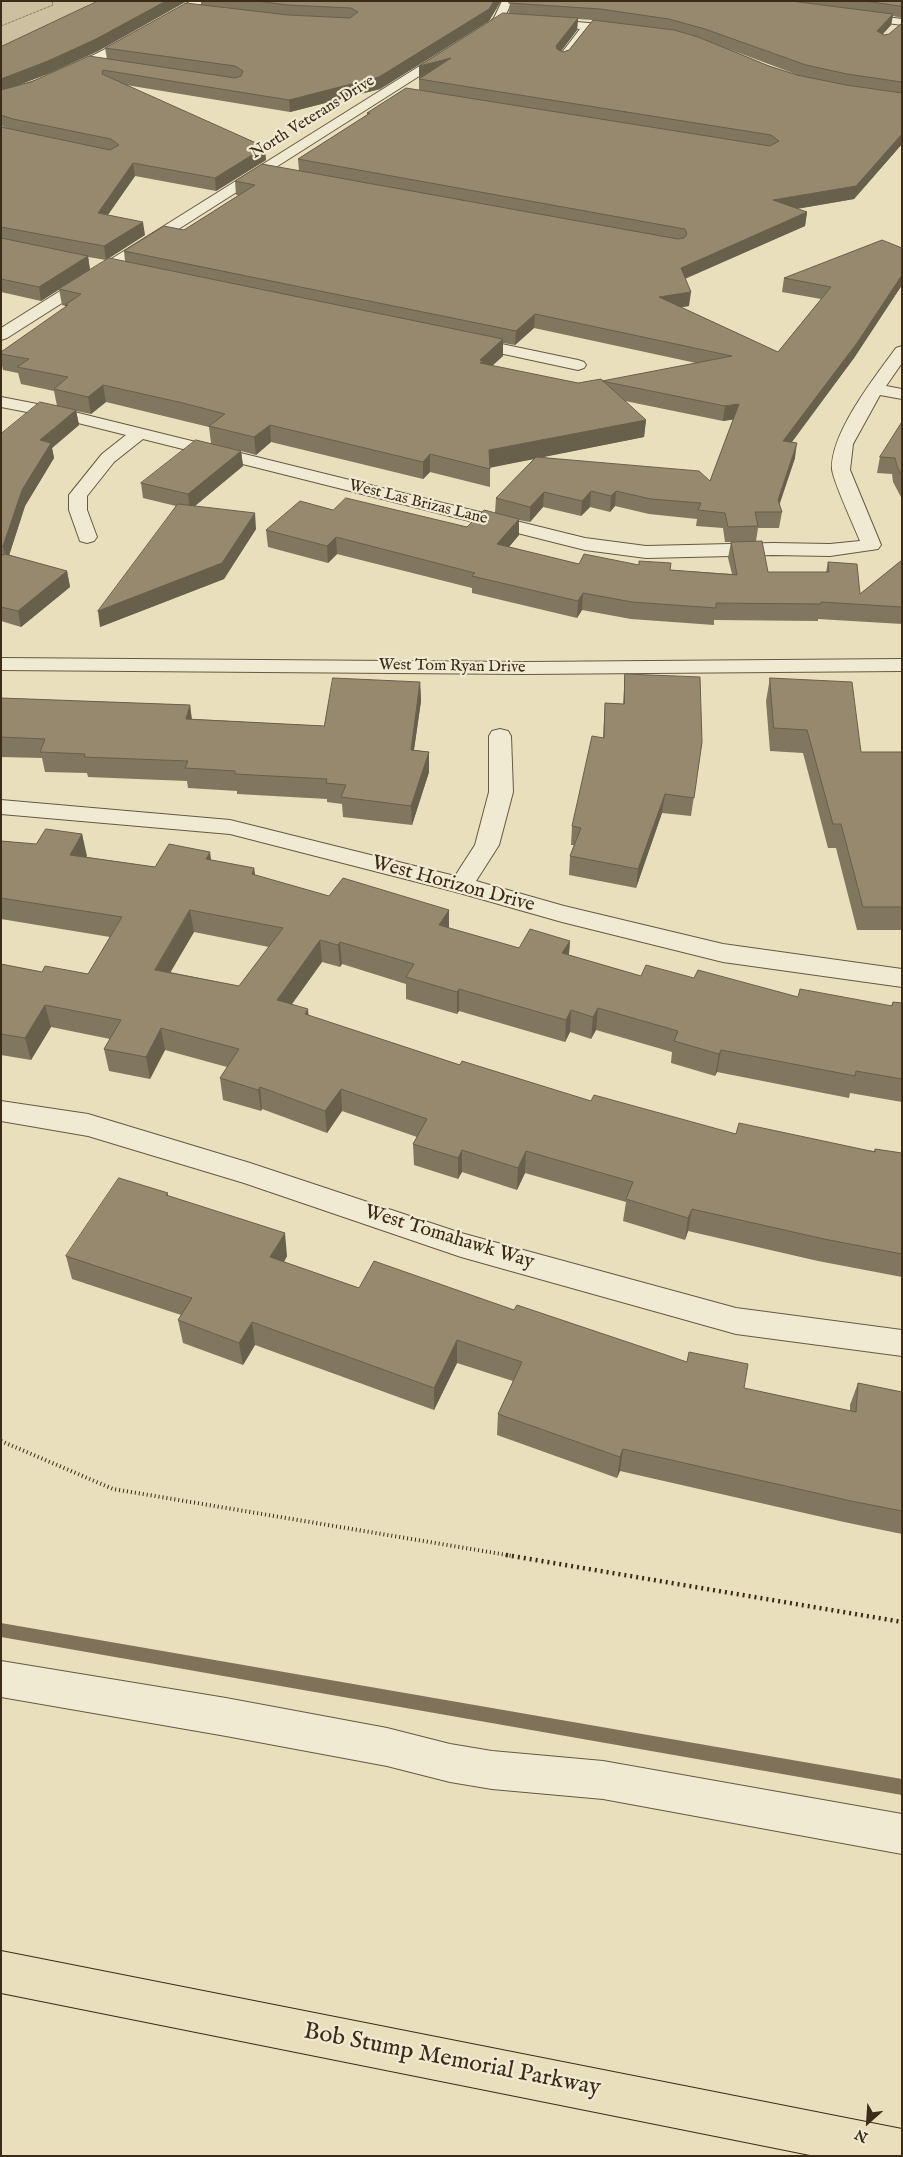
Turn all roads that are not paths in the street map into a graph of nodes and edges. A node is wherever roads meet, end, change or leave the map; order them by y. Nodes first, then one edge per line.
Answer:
1 (506, 1) edge
2 (200, 6) edge
3 (844, 15) edge
4 (529, 21) edge
5 (588, 26) junction
6 (900, 26) edge
7 (637, 30) edge
8 (563, 58) edge
9 (91, 63) junction
10 (110, 65) edge
11 (388, 90) junction
12 (406, 94) edge
13 (1, 98) edge
14 (262, 171) junction
15 (281, 174) edge
16 (84, 262) edge
17 (110, 268) junction
18 (130, 272) edge
19 (1, 335) edge
20 (452, 339) edge
21 (902, 351) edge
22 (578, 365) dead end
23 (875, 389) junction
24 (902, 394) edge
25 (1, 402) edge
26 (138, 434) junction
27 (87, 537) dead end
28 (1, 664) edge
29 (902, 665) edge
30 (500, 736) dead end
31 (1, 808) edge
32 (460, 885) junction
33 (902, 978) edge
34 (1, 1111) edge
35 (902, 1343) edge
36 (1, 1679) edge
37 (902, 1834) edge
38 (1, 1972) edge
39 (902, 2151) edge

1 - 11 street, North Veterans Drive
2 - 9 street
3 - 6 street
4 - 5 street
5 - 7 street
5 - 8 street
9 - 10 street
9 - 13 street
11 - 12 street
11 - 14 street, North Veterans Drive
14 - 15 street
14 - 17 street, North Veterans Drive
16 - 17 street
17 - 18 street
17 - 19 street, North Veterans Drive
20 - 22 street
21 - 23 street
23 - 24 street
23 - 26 street, West Las Brizas Lane
25 - 26 street, West Las Brizas Lane
26 - 27 street
28 - 29 street, West Tom Ryan Drive
30 - 32 street
31 - 32 street, West Horizon Drive
32 - 33 street, West Horizon Drive
34 - 35 street, West Tomahawk Way
36 - 37 street
38 - 39 highway, Bob Stump Memorial Parkway

